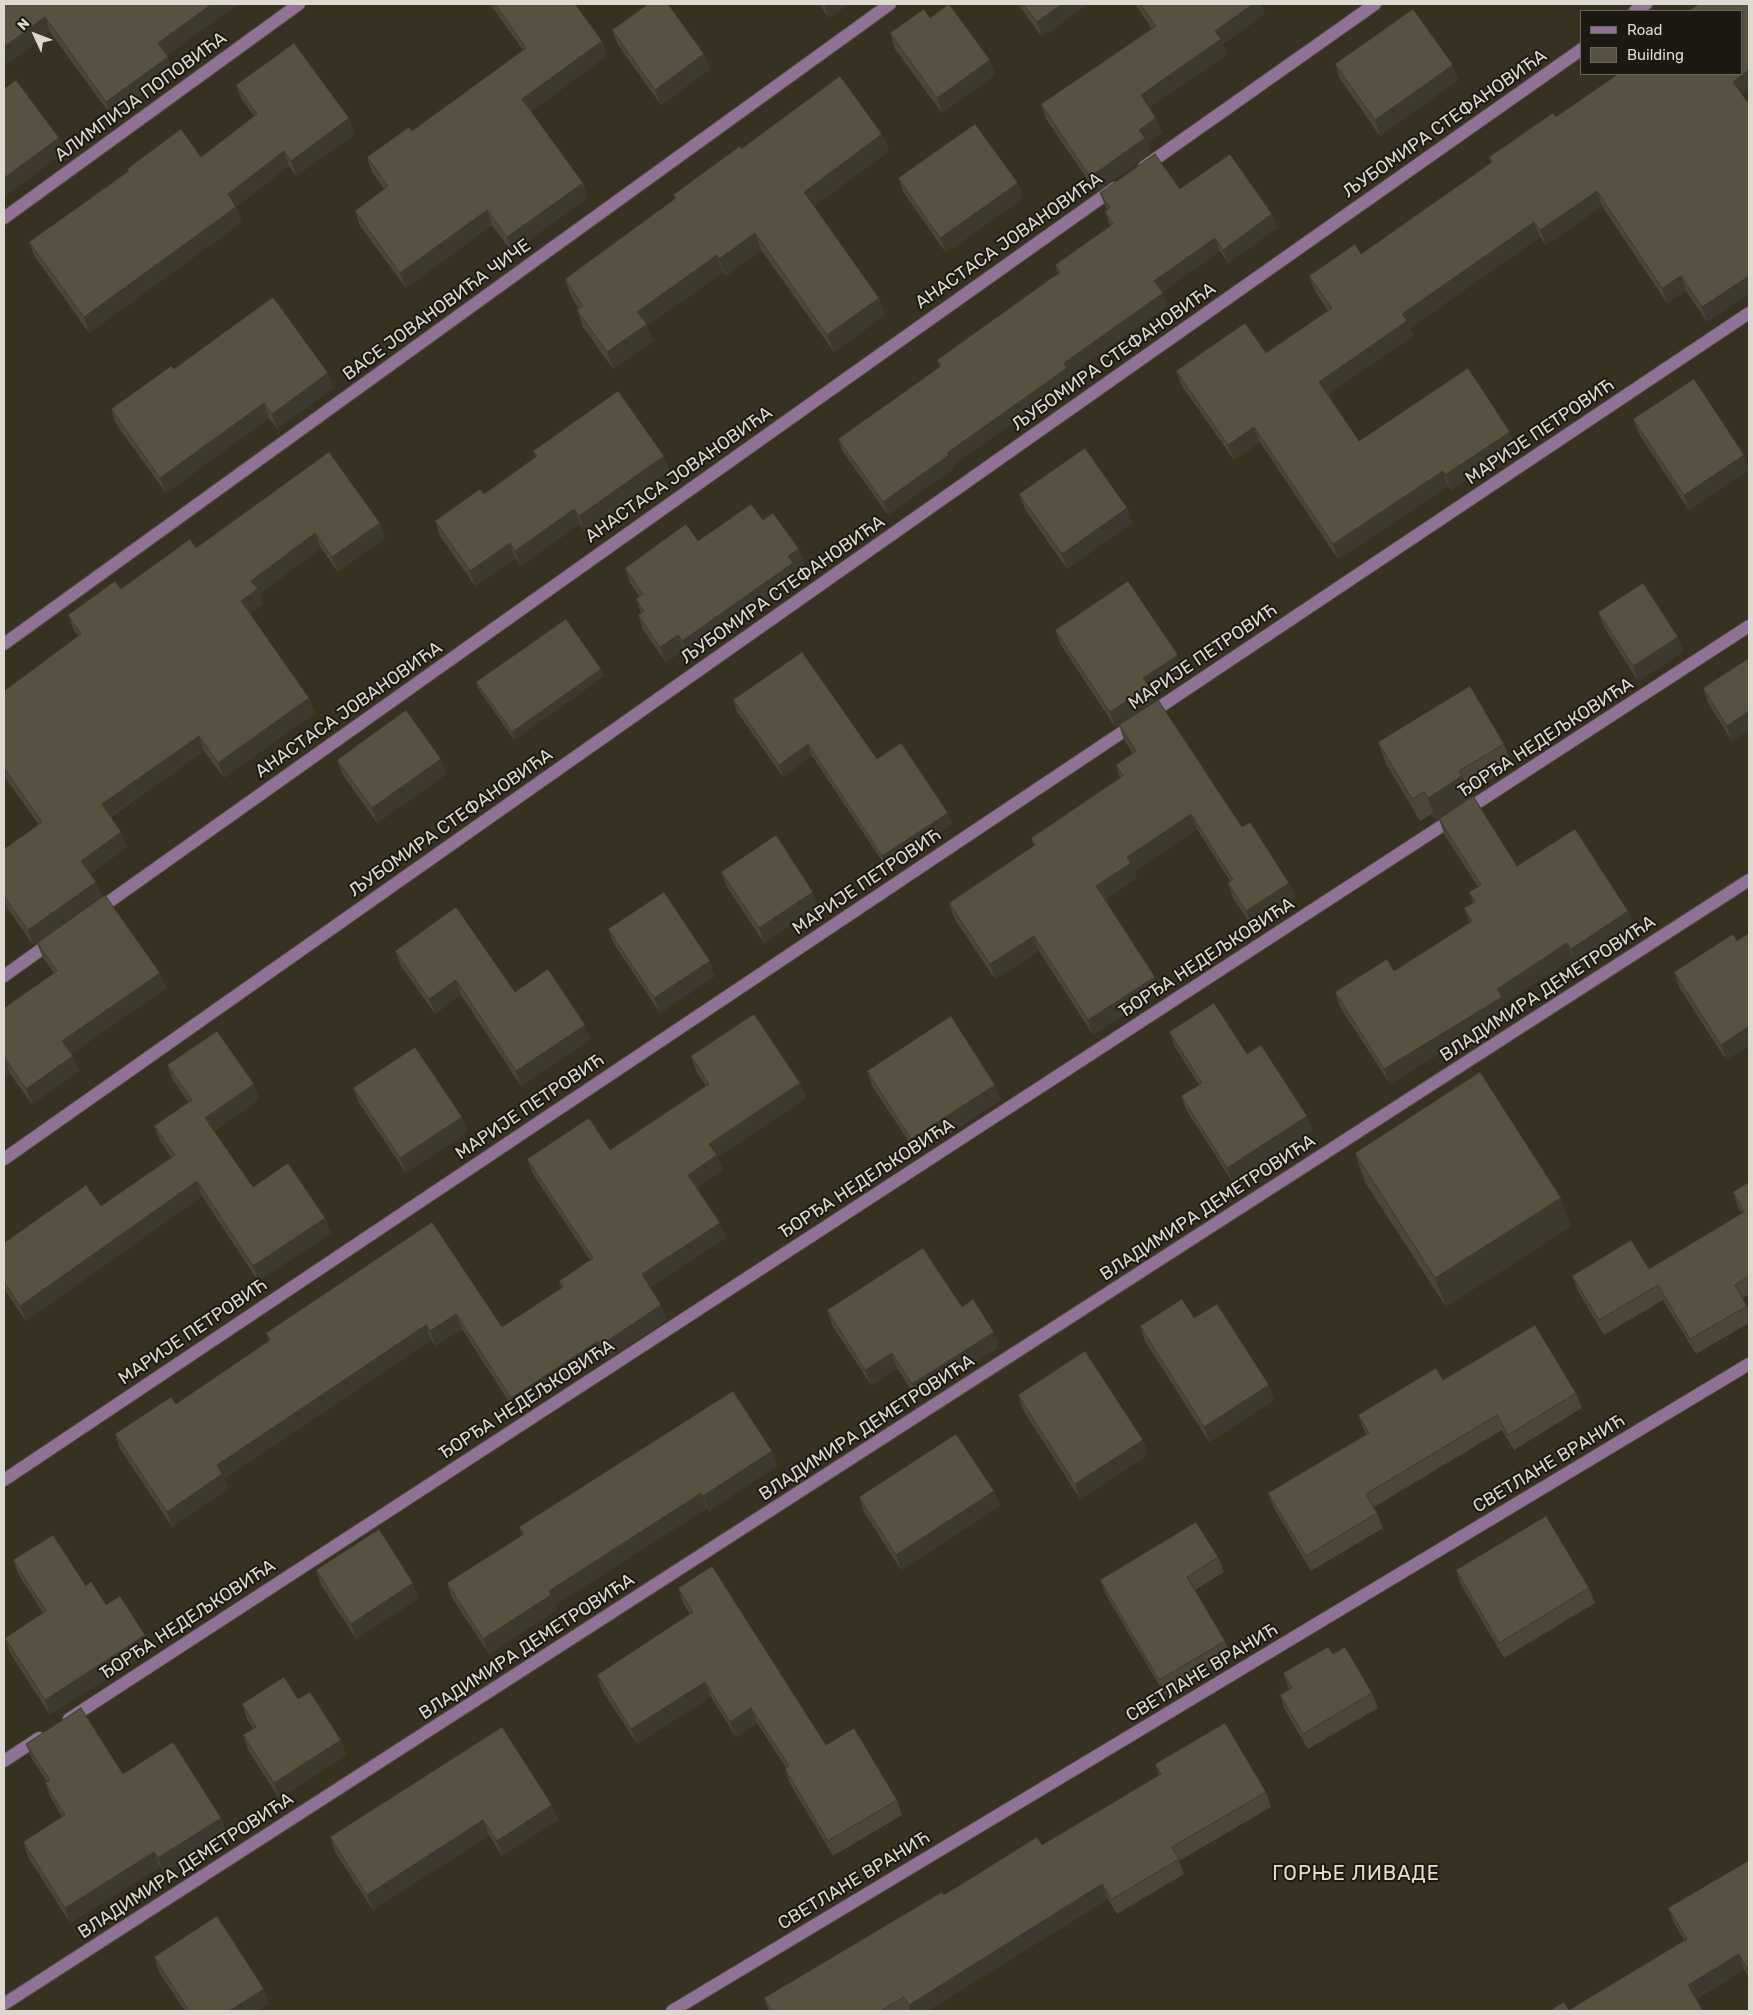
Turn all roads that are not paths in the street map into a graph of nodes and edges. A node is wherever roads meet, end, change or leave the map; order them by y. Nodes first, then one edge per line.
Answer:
1 (299, 4) edge
2 (890, 4) edge
3 (1375, 4) edge
4 (1580, 50) edge
5 (4, 218) edge
6 (1749, 313) edge
7 (1749, 626) edge
8 (4, 644) edge
9 (1749, 880) edge
10 (85, 918) edge
11 (60, 936) edge
12 (4, 976) edge
13 (4, 1159) edge
14 (1749, 1364) edge
15 (4, 1480) edge
16 (4, 1761) edge
17 (4, 2004) edge
18 (672, 2011) edge

1 - 5 street, АЛИМПИЈА ПОПОВИЋА
2 - 8 street, ВАСЕ ЈОВАНОВИЋА ЧИЧЕ
3 - 10 street, АНАСТАСА ЈОВАНОВИЋА
4 - 13 street, ЉУБОМИРА СТЕФАНОВИЋА
6 - 15 street, МАРИЈЕ ПЕТРОВИЋ
7 - 16 street, ЂОРЂА НЕДЕЉКОВИЋА
9 - 17 street, ВЛАДИМИРА ДЕМЕТРОВИЋА
11 - 12 street
14 - 18 street, СВЕТЛАНЕ ВРАНИЋ

